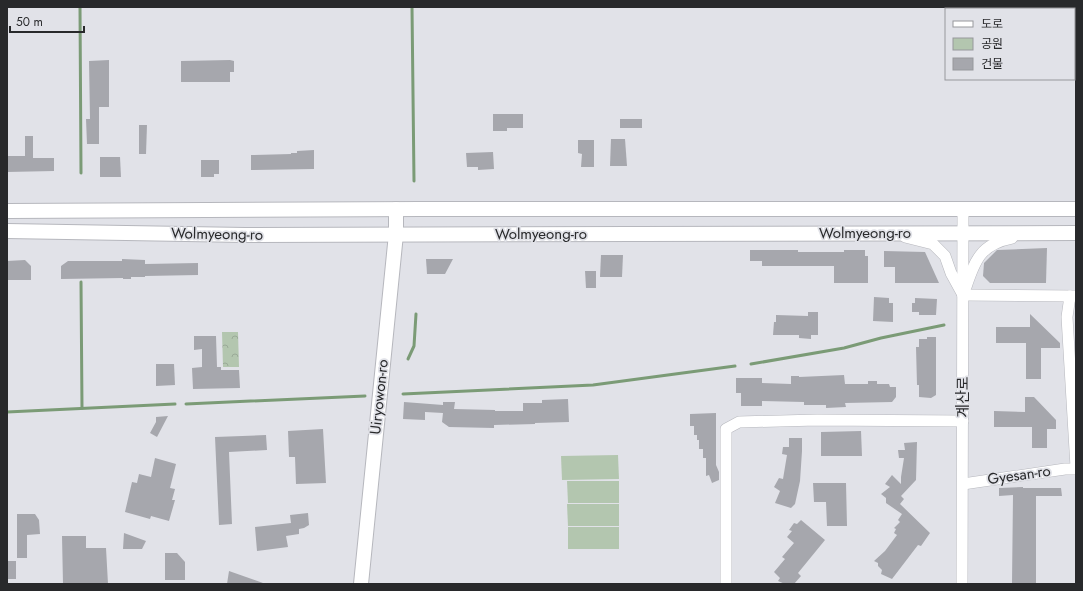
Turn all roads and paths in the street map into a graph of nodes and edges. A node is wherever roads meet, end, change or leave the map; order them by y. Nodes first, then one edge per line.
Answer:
1 (396, 209) junction
2 (1076, 209) edge
3 (963, 210) junction
4 (7, 211) edge
5 (7, 231) edge
6 (884, 233) junction
7 (963, 233) junction
8 (1015, 233) junction
9 (1076, 233) edge
10 (396, 234) junction
11 (963, 295) junction
12 (1073, 296) edge
13 (963, 420) junction
14 (1076, 468) edge
15 (963, 484) junction
16 (360, 584) edge
17 (726, 584) edge
18 (962, 584) edge

1 - 3 street, Wolmyeong-ro
1 - 4 street, Wolmyeong-ro
1 - 10 street, Uiryowon-ro
2 - 3 street, Wolmyeong-ro
3 - 7 street, 계산로
5 - 10 street, Wolmyeong-ro
6 - 7 street, Wolmyeong-ro
6 - 10 street, Wolmyeong-ro
6 - 11 street
7 - 8 street, Wolmyeong-ro
7 - 11 street, 계산로
8 - 9 street, Wolmyeong-ro
8 - 11 street
10 - 16 street, Uiryowon-ro
11 - 12 street
11 - 13 street, 계산로
12 - 14 street
13 - 15 street, 계산로
13 - 17 street
14 - 15 street, Gyesan-ro
15 - 18 street, 계산로

